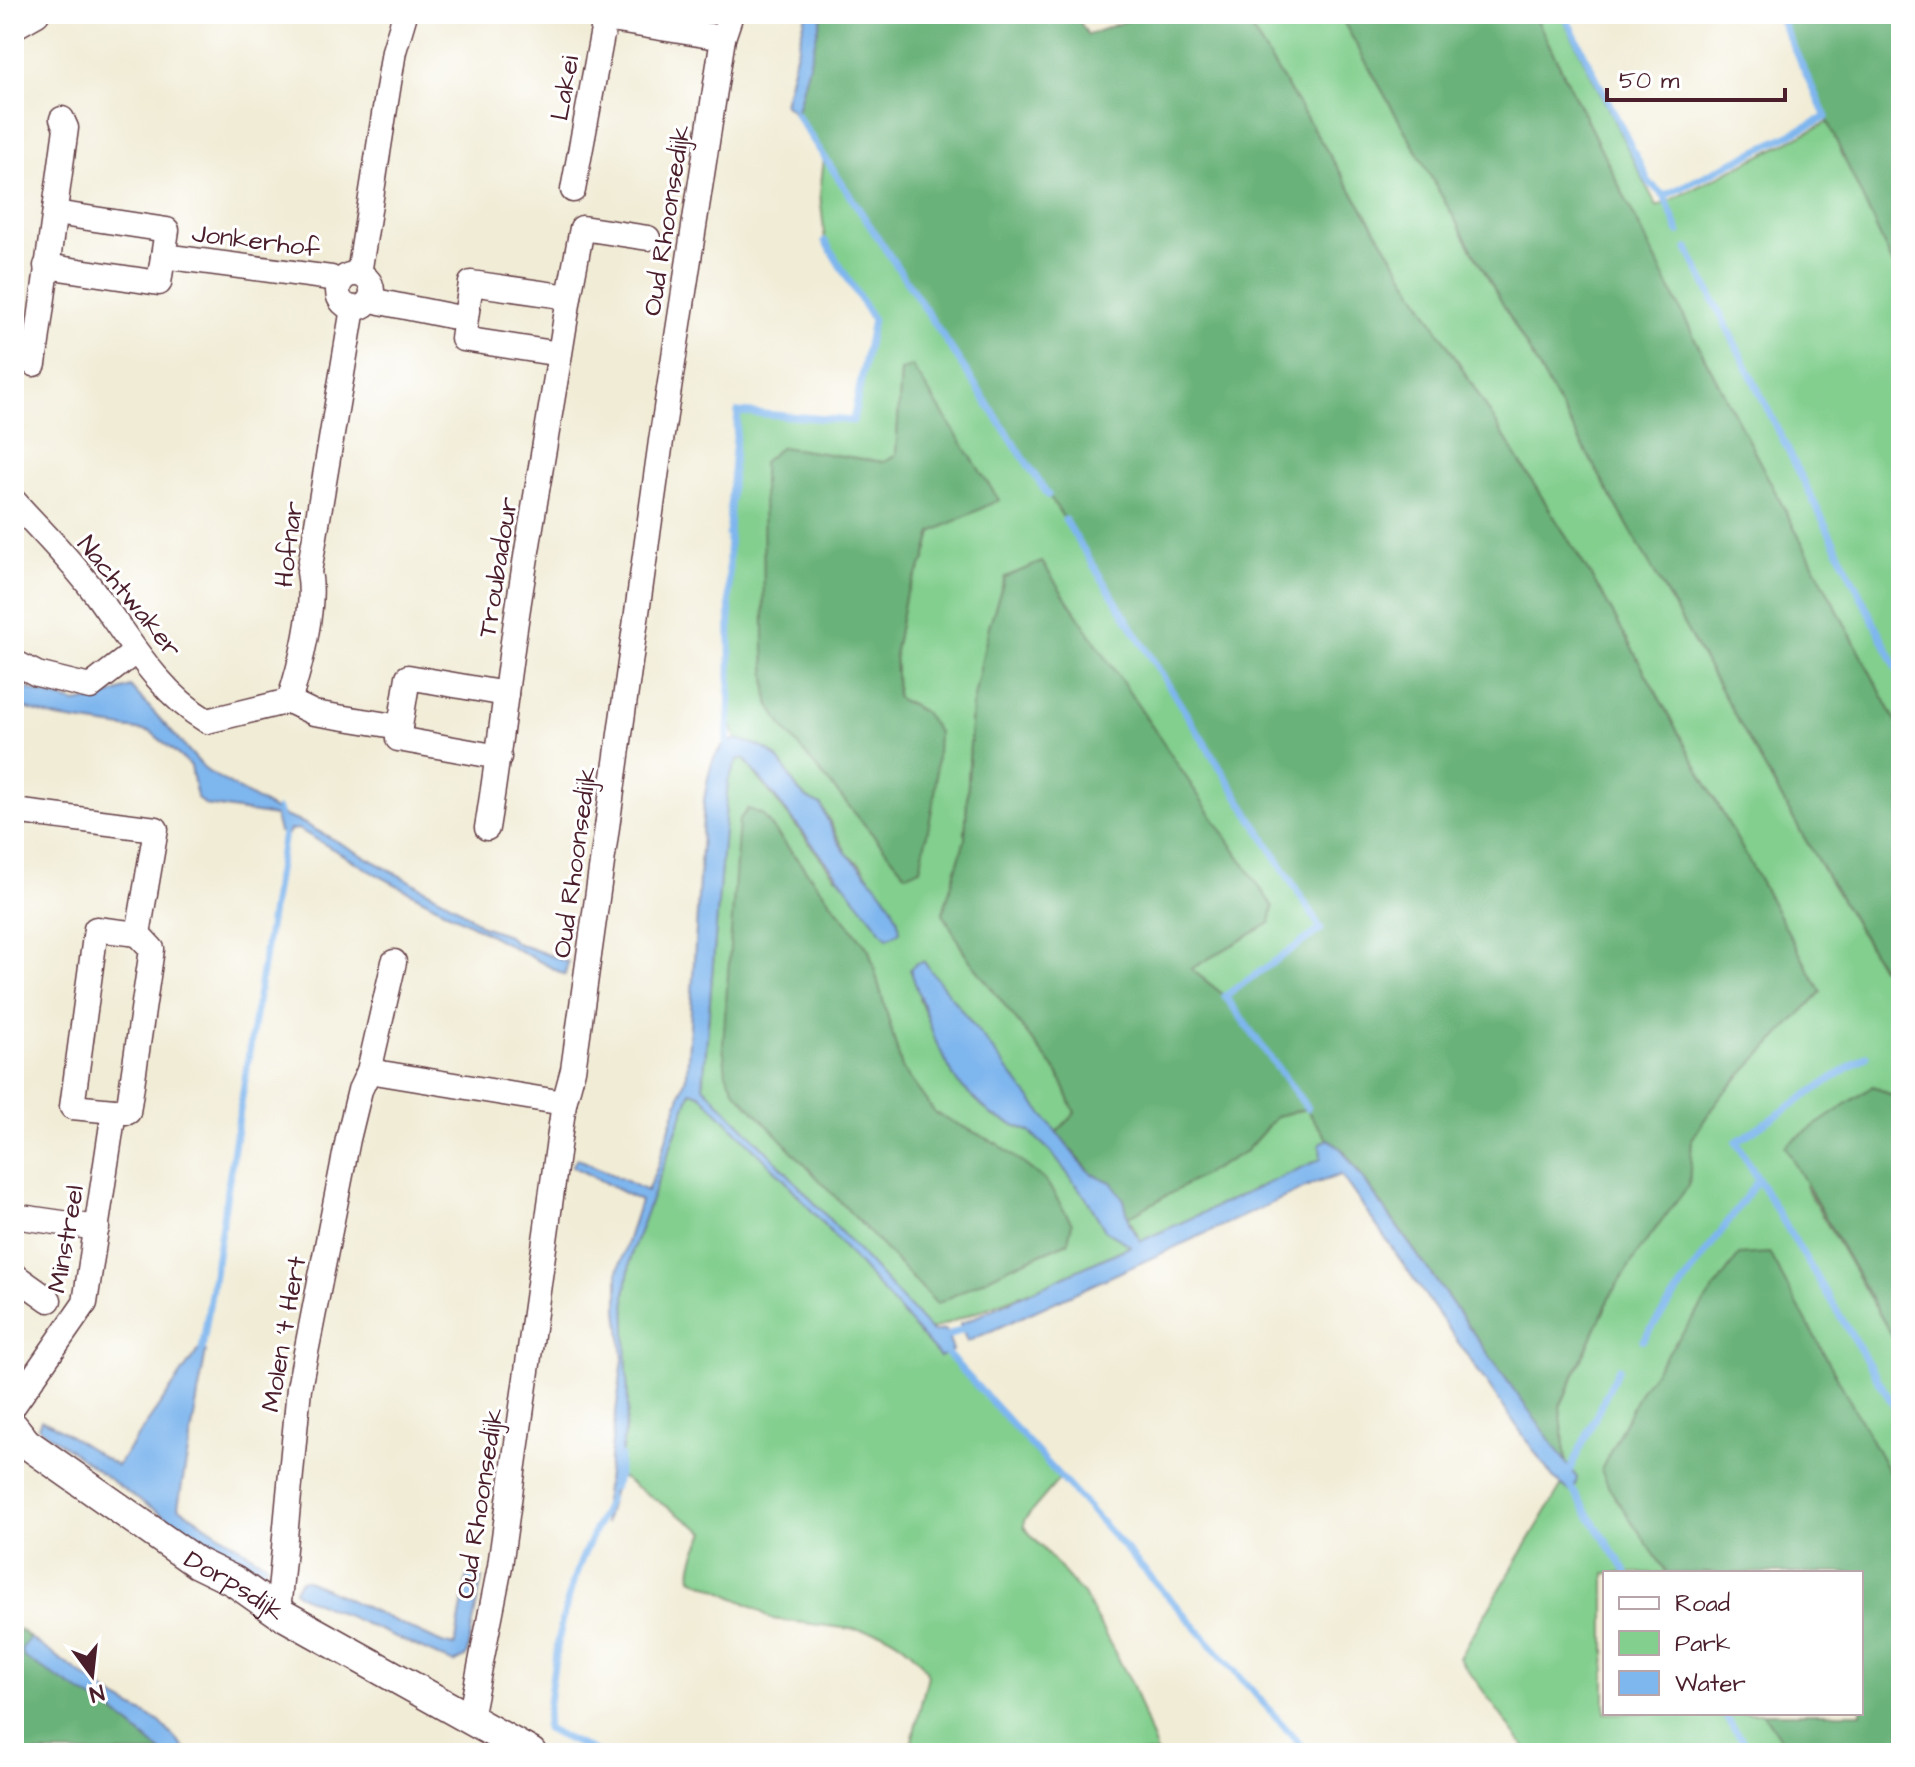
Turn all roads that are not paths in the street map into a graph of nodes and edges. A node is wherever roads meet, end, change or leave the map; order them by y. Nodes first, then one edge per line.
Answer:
1 (37, 14) edge
2 (405, 14) edge
3 (731, 14) edge
4 (14, 27) edge
5 (723, 38) junction
6 (62, 119) dead end
7 (573, 190) dead end
8 (55, 213) junction
9 (648, 238) dead end
10 (163, 256) junction
11 (46, 266) junction
12 (349, 278) junction
13 (569, 297) junction
14 (362, 303) junction
15 (465, 319) junction
16 (560, 354) junction
17 (34, 364) dead end
18 (14, 501) edge
19 (135, 652) junction
20 (14, 662) edge
21 (506, 694) junction
22 (289, 701) junction
23 (400, 727) junction
24 (499, 757) junction
25 (14, 811) edge
26 (487, 828) dead end
27 (138, 934) junction
28 (394, 962) dead end
29 (369, 1071) junction
30 (564, 1103) junction
31 (114, 1111) junction
32 (14, 1216) edge
33 (97, 1228) junction
34 (14, 1275) edge
35 (49, 1300) dead end
36 (14, 1405) edge
37 (14, 1428) edge
38 (278, 1612) junction
39 (470, 1718) junction
40 (531, 1753) edge

1 - 4 street
2 - 12 street
3 - 5 street, Oud Rhoonsedijk
5 - 7 street, Lakei
5 - 30 street, Oud Rhoonsedijk
6 - 8 street
8 - 10 street, Jonkerhof
8 - 11 street
9 - 13 street, Troubadour
10 - 11 street, Jonkerhof
10 - 12 street, Jonkerhof
11 - 17 street
12 - 14 street
13 - 15 street
13 - 16 street, Troubadour
14 - 15 street
14 - 22 street, Hofnar
15 - 16 street
16 - 21 street, Troubadour
18 - 19 street, Nachtwaker
19 - 20 street
19 - 22 street, Nachtwaker
21 - 23 street
21 - 24 street, Troubadour
22 - 23 street
23 - 24 street
24 - 26 street, Troubadour
25 - 27 street, Minstreel
27 - 31 street, Minstreel
27 - 31 street
28 - 29 street, Molen 't Hert
29 - 30 street
29 - 38 street, Molen 't Hert
30 - 39 street, Oud Rhoonsedijk
31 - 33 street, Minstreel
32 - 33 street
33 - 36 street, Minstreel
34 - 35 street
37 - 38 street, Dorpsdijk
38 - 39 street, Dorpsdijk
39 - 40 street, Dorpsdijk

